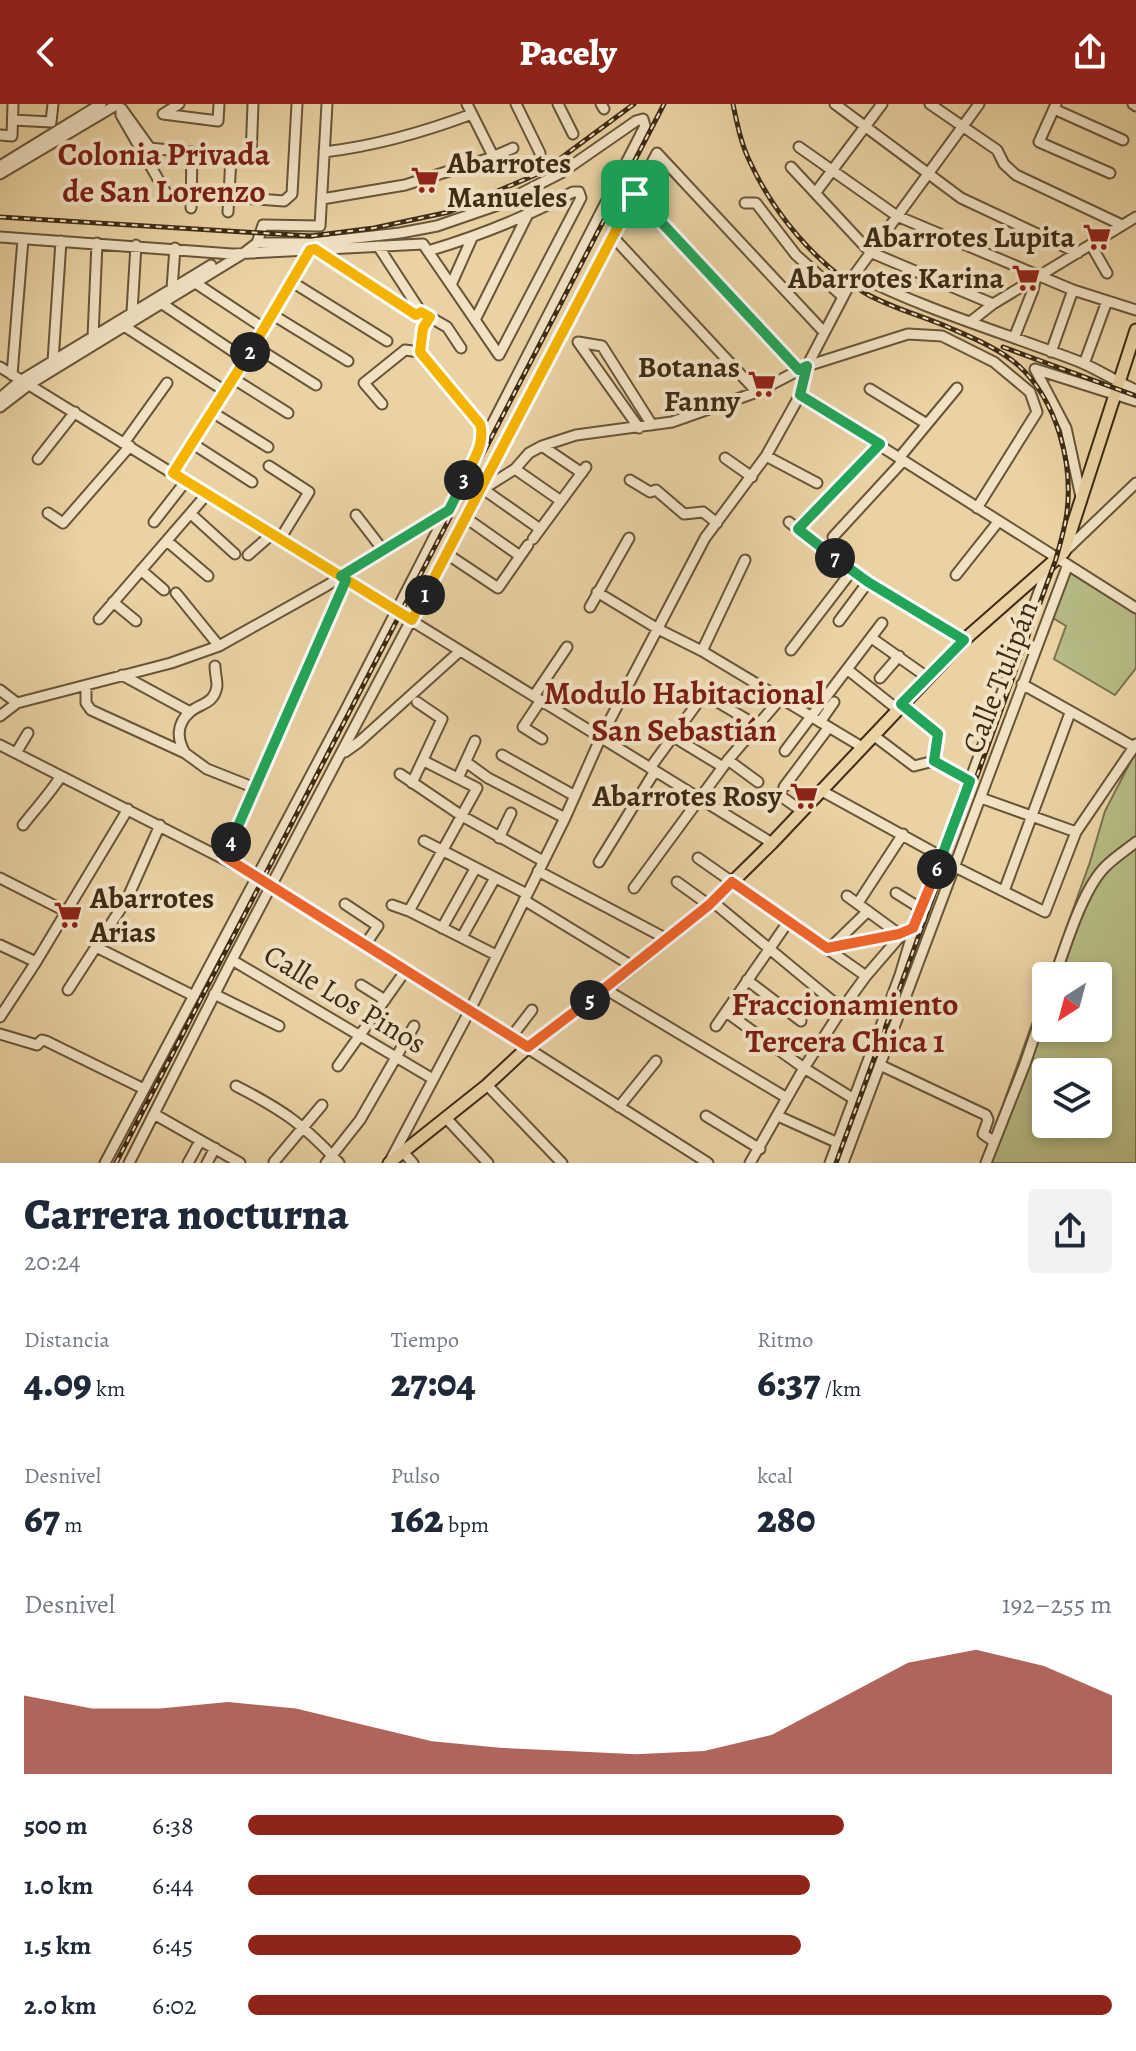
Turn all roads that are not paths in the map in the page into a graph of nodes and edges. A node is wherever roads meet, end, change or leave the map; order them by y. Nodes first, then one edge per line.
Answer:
1 (13, 104) edge
2 (53, 104) edge
3 (179, 104) edge
4 (219, 104) edge
5 (253, 104) edge
6 (297, 104) edge
7 (330, 104) edge
8 (467, 104) edge
9 (516, 104) edge
10 (558, 104) edge
11 (835, 104) edge
12 (882, 104) edge
13 (930, 104) edge
14 (979, 104) edge
15 (119, 106) edge
16 (1055, 106) edge
17 (99, 107) edge
18 (472, 114) junction
19 (13, 120) junction
20 (865, 126) junction
21 (962, 127) junction
22 (573, 134) dead end
23 (0, 135) edge
24 (1123, 140) dead end
25 (799, 147) dead end
26 (513, 148) dead end
27 (146, 151) junction
28 (192, 152) junction
29 (324, 152) junction
30 (540, 153) dead end
31 (231, 157) junction
32 (490, 158) junction
33 (0, 166) edge
34 (791, 167) dead end
35 (832, 169) junction
36 (929, 173) junction
37 (1110, 173) dead end
38 (0, 174) edge
39 (816, 192) junction
40 (635, 194) junction
41 (229, 197) junction
42 (322, 199) junction
43 (745, 203) dead end
44 (228, 212) dead end
45 (527, 216) junction
46 (897, 216) junction
47 (1136, 217) edge
48 (1122, 225) junction
49 (0, 237) edge
50 (613, 237) junction
51 (472, 238) junction
52 (23, 239) junction
53 (389, 240) junction
54 (61, 241) junction
55 (97, 243) junction
56 (257, 243) junction
57 (136, 245) junction
58 (1091, 245) junction
59 (378, 246) junction
60 (426, 247) junction
61 (175, 248) junction
62 (312, 249) junction
63 (870, 252) junction
64 (244, 253) junction
65 (1078, 253) junction
66 (232, 254) junction
67 (1107, 273) dead end
68 (855, 274) junction
69 (1038, 276) junction
70 (194, 282) junction
71 (292, 282) junction
72 (451, 285) junction
73 (172, 288) junction
74 (1073, 290) junction
75 (842, 296) junction
76 (1107, 301) junction
77 (161, 303) junction
78 (993, 304) junction
79 (1136, 310) edge
80 (132, 312) junction
81 (273, 315) junction
82 (422, 315) junction
83 (475, 320) junction
84 (970, 322) junction
85 (124, 326) junction
86 (265, 329) junction
87 (1136, 330) edge
88 (823, 331) junction
89 (93, 337) junction
90 (1014, 338) junction
91 (387, 341) dead end
92 (254, 346) junction
93 (461, 348) dead end
94 (420, 352) junction
95 (1051, 352) junction
96 (246, 360) junction
97 (53, 361) junction
98 (348, 361) dead end
99 (181, 363) junction
100 (1084, 364) junction
101 (0, 367) edge
102 (803, 368) junction
103 (234, 379) junction
104 (21, 380) junction
105 (316, 385) dead end
106 (957, 388) dead end
107 (870, 389) dead end
108 (1118, 389) junction
109 (1136, 390) edge
110 (225, 391) junction
111 (757, 392) junction
112 (800, 395) junction
113 (0, 398) edge
114 (1136, 401) edge
115 (382, 404) dead end
116 (0, 407) edge
117 (75, 412) junction
118 (212, 412) junction
119 (288, 413) dead end
120 (927, 424) junction
121 (652, 425) junction
122 (639, 428) junction
123 (482, 441) junction
124 (127, 444) junction
125 (193, 444) junction
126 (880, 444) junction
127 (542, 446) junction
128 (268, 447) dead end
129 (766, 456) junction
130 (725, 458) dead end
131 (38, 459) dead end
132 (901, 459) junction
133 (269, 466) dead end
134 (515, 469) junction
135 (173, 473) junction
136 (752, 477) junction
137 (630, 480) dead end
138 (186, 481) junction
139 (252, 482) dead end
140 (817, 483) dead end
141 (1136, 483) edge
142 (481, 490) junction
143 (207, 494) junction
144 (1081, 497) junction
145 (561, 501) junction
146 (977, 508) junction
147 (449, 510) junction
148 (48, 513) dead end
149 (191, 514) junction
150 (356, 515) dead end
151 (466, 518) junction
152 (154, 522) dead end
153 (789, 522) dead end
154 (998, 522) junction
155 (717, 523) junction
156 (540, 529) junction
157 (798, 529) junction
158 (276, 536) junction
159 (833, 537) dead end
160 (629, 538) dead end
161 (167, 541) junction
162 (383, 550) junction
163 (235, 554) dead end
164 (447, 554) junction
165 (248, 555) dead end
166 (520, 556) junction
167 (1056, 559) junction
168 (745, 560) dead end
169 (1067, 567) junction
170 (141, 570) junction
171 (851, 572) junction
172 (956, 575) dead end
173 (208, 576) dead end
174 (344, 578) junction
175 (868, 582) junction
176 (164, 590) dead end
177 (597, 592) junction
178 (176, 593) dead end
179 (113, 602) junction
180 (590, 607) dead end
181 (1136, 608) edge
182 (395, 610) junction
183 (99, 619) dead end
184 (412, 620) junction
185 (136, 621) dead end
186 (839, 621) dead end
187 (882, 623) dead end
188 (658, 629) junction
189 (873, 639) junction
190 (964, 640) junction
191 (219, 646) junction
192 (567, 647) dead end
193 (791, 650) dead end
194 (460, 651) junction
195 (702, 651) junction
196 (899, 656) junction
197 (215, 666) dead end
198 (848, 670) junction
199 (122, 675) junction
200 (927, 677) junction
201 (880, 678) dead end
202 (1022, 684) junction
203 (86, 687) junction
204 (0, 690) edge
205 (537, 698) junction
206 (781, 698) junction
207 (417, 702) dead end
208 (834, 702) dead end
209 (17, 703) junction
210 (899, 707) junction
211 (190, 712) junction
212 (1070, 713) junction
213 (0, 716) edge
214 (820, 722) junction
215 (758, 726) junction
216 (28, 733) dead end
217 (873, 735) junction
218 (672, 736) junction
219 (601, 737) junction
220 (542, 739) dead end
221 (475, 741) dead end
222 (0, 745) edge
223 (1135, 745) edge
224 (862, 747) junction
225 (785, 751) dead end
226 (16, 753) junction
227 (185, 753) junction
228 (342, 754) junction
229 (502, 755) dead end
230 (424, 761) junction
231 (934, 761) junction
232 (466, 762) junction
233 (726, 764) junction
234 (652, 769) junction
235 (400, 774) dead end
236 (61, 776) junction
237 (458, 778) junction
238 (970, 781) junction
239 (758, 782) dead end
240 (412, 783) junction
241 (255, 788) junction
242 (822, 791) junction
243 (575, 796) junction
244 (981, 798) junction
245 (700, 799) junction
246 (128, 809) junction
247 (802, 811) junction
248 (511, 813) dead end
249 (462, 816) junction
250 (1034, 816) junction
251 (565, 818) junction
252 (23, 825) dead end
253 (160, 825) junction
254 (1076, 832) junction
255 (903, 834) junction
256 (499, 838) junction
257 (424, 841) dead end
258 (1136, 842) edge
259 (772, 843) junction
260 (443, 851) junction
261 (225, 857) junction
262 (942, 857) junction
263 (698, 858) dead end
264 (599, 862) dead end
265 (541, 866) junction
266 (955, 867) junction
267 (475, 869) junction
268 (257, 876) junction
269 (0, 878) edge
270 (495, 878) junction
271 (677, 882) dead end
272 (732, 882) junction
273 (272, 885) junction
274 (634, 888) dead end
275 (1004, 891) junction
276 (896, 893) dead end
277 (847, 896) dead end
278 (525, 897) junction
279 (711, 903) junction
280 (858, 903) junction
281 (345, 904) dead end
282 (392, 905) dead end
283 (920, 908) junction
284 (65, 911) junction
285 (409, 911) junction
286 (868, 911) junction
287 (788, 922) junction
288 (442, 928) junction
289 (905, 932) junction
290 (462, 937) junction
291 (665, 938) junction
292 (0, 945) edge
293 (365, 945) junction
294 (96, 947) junction
295 (830, 947) junction
296 (770, 949) junction
297 (496, 955) junction
298 (232, 960) junction
299 (36, 962) junction
300 (1060, 962) edge
301 (632, 966) junction
302 (406, 970) junction
303 (866, 976) junction
304 (747, 980) junction
305 (361, 985) dead end
306 (605, 989) junction
307 (68, 990) dead end
308 (214, 994) junction
309 (194, 996) junction
310 (385, 1000) junction
311 (842, 1009) junction
312 (470, 1010) junction
313 (532, 1010) dead end
314 (726, 1012) junction
315 (0, 1017) edge
316 (801, 1021) dead end
317 (279, 1026) dead end
318 (414, 1026) dead end
319 (716, 1026) dead end
320 (0, 1034) edge
321 (361, 1035) junction
322 (512, 1036) junction
323 (1032, 1042) edge
324 (528, 1047) junction
325 (395, 1056) junction
326 (656, 1061) dead end
327 (880, 1065) junction
328 (338, 1066) dead end
329 (804, 1068) junction
330 (433, 1079) junction
331 (487, 1085) junction
332 (236, 1086) dead end
333 (144, 1089) junction
334 (787, 1098) junction
335 (854, 1099) junction
336 (322, 1105) dead end
337 (619, 1107) junction
338 (154, 1114) junction
339 (706, 1116) dead end
340 (778, 1116) junction
341 (447, 1119) junction
342 (305, 1127) junction
343 (200, 1141) junction
344 (993, 1141) junction
345 (838, 1143) junction
346 (215, 1148) junction
347 (760, 1149) junction
348 (403, 1152) junction
349 (692, 1153) junction
350 (332, 1161) edge
351 (274, 1162) edge
352 (389, 1162) edge
353 (105, 1163) edge
354 (129, 1163) edge
355 (188, 1163) edge
356 (207, 1163) edge
357 (240, 1163) edge
358 (413, 1163) edge
359 (488, 1163) edge
360 (562, 1163) edge
361 (683, 1163) edge
362 (708, 1163) edge
363 (750, 1163) edge
364 (830, 1163) edge
365 (843, 1163) edge
366 (986, 1163) edge

1 - 19 street
2 - 19 street
3 - 4 street
5 - 31 street
6 - 41 street
7 - 29 street
8 - 18 street
9 - 30 street
10 - 22 street
11 - 20 street
12 - 20 street
13 - 21 street
14 - 21 street
15 - 17 street
15 - 27 street
16 - 24 street
16 - 37 street
17 - 33 street
17 - 38 street
18 - 29 street
18 - 32 street
19 - 23 street
20 - 35 street
20 - 36 street
21 - 36 street
21 - 48 street
25 - 35 street
26 - 32 street
27 - 28 street
27 - 28 street
28 - 31 street
29 - 42 street
31 - 41 street
32 - 42 street
34 - 39 street
35 - 39 street
35 - 46 street
36 - 46 street
36 - 65 street
39 - 63 street
40 - 50 street
40 - 88 street
40 - 102 street
41 - 44 street
42 - 56 street
43 - 75 street
45 - 51 street
45 - 83 street
45 - 83 street
46 - 63 street
46 - 69 street
47 - 48 street
48 - 58 street
49 - 52 street
50 - 111 street
50 - 142 street
51 - 60 street
51 - 72 street
52 - 54 street
52 - 104 street
53 - 56 street
53 - 59 street
53 - 60 street
53 - 123 street
54 - 55 street
54 - 97 street
55 - 57 street
55 - 89 street
56 - 64 street
57 - 61 street
57 - 80 street
58 - 65 street
58 - 67 street
59 - 62 street
59 - 82 street
60 - 72 street
61 - 66 street
61 - 73 street
62 - 64 street
62 - 71 street
62 - 82 street
63 - 68 street
63 - 78 street
64 - 66 street
64 - 70 street
65 - 69 street
66 - 73 street
68 - 75 street
68 - 84 street
69 - 74 street
69 - 78 street
69 - 90 street
70 - 77 street
70 - 86 street
71 - 81 street
71 - 91 street
72 - 83 street
73 - 80 street
74 - 76 street
74 - 95 street
75 - 88 street
76 - 79 street
76 - 100 street
77 - 85 street
77 - 96 street
78 - 84 street
80 - 89 street
81 - 86 street
81 - 98 street
82 - 93 street
82 - 94 street
84 - 90 street
85 - 99 street
85 - 104 street
86 - 92 street
87 - 108 main road
88 - 102 street
89 - 97 street
90 - 95 street
92 - 96 street
92 - 105 street
94 - 115 street
94 - 123 street
95 - 100 street
96 - 103 street
97 - 104 street
99 - 110 street
99 - 124 street
100 - 108 street
101 - 104 street
102 - 111 street
102 - 112 street
102 - 146 street
103 - 110 street
103 - 119 street
104 - 113 street
104 - 116 street
104 - 117 street
106 - 120 street
107 - 120 street
108 - 109 street
108 - 114 street
108 - 144 main road
108 - 144 street
110 - 118 street
111 - 121 street
112 - 126 street
112 - 129 street
117 - 124 street
117 - 131 street
118 - 125 street
118 - 128 street
120 - 132 street
121 - 122 street
121 - 122 street
122 - 127 street
123 - 147 street
124 - 135 street
124 - 148 street
125 - 135 street
125 - 139 street
126 - 132 street
126 - 157 street
127 - 134 street
127 - 145 street
129 - 136 street
129 - 140 street
130 - 136 street
132 - 146 street
132 - 159 street
133 - 158 street
134 - 142 street
134 - 145 street
135 - 138 street
136 - 155 street
137 - 155 street
138 - 143 street
138 - 152 street
141 - 167 street
142 - 151 street
142 - 156 street
143 - 149 street
143 - 158 street
144 - 167 main road
145 - 156 street
146 - 154 street
147 - 162 street
147 - 182 street
149 - 161 street
149 - 163 street
150 - 162 street
151 - 164 street
151 - 166 street
153 - 157 street
154 - 167 street
154 - 172 street
155 - 188 street
156 - 166 street
157 - 171 street
158 - 165 street
158 - 174 street
160 - 177 street
161 - 170 street
161 - 173 street
162 - 174 street
164 - 166 street
164 - 184 street
167 - 169 street
167 - 190 main road
167 - 238 street
168 - 195 street
169 - 181 street
169 - 202 street, Calle Tulipán
170 - 176 street
170 - 179 street
171 - 175 street
171 - 193 street
174 - 182 street
174 - 191 street
174 - 241 street
175 - 186 street
175 - 190 street
177 - 180 street
177 - 188 street
178 - 191 street
179 - 183 street
179 - 185 street
182 - 184 street
182 - 268 street
184 - 194 street
184 - 228 street
187 - 189 street
188 - 195 street
188 - 219 street
189 - 196 street
189 - 198 street
190 - 200 main road
191 - 199 street
192 - 205 street
194 - 205 street
194 - 228 street
195 - 206 street
196 - 200 street
196 - 201 street
197 - 211 street
198 - 210 street
198 - 214 street
199 - 203 street
199 - 211 street
200 - 210 main road
202 - 212 street
202 - 244 street, Calle Tulipán
203 - 209 street
203 - 227 street
204 - 209 street
205 - 219 street
205 - 220 street
206 - 214 street
206 - 215 street
207 - 230 street
208 - 214 street
209 - 213 street
210 - 217 main road
210 - 231 street
211 - 227 street
212 - 223 street
212 - 250 street
214 - 224 street
214 - 225 street
214 - 247 street
215 - 218 street
215 - 233 street
216 - 226 street
217 - 224 main road
217 - 231 street
218 - 233 street
218 - 234 street
219 - 234 street
219 - 243 street
221 - 232 street
222 - 226 street
223 - 254 street
224 - 242 main road
226 - 236 street
227 - 241 street
228 - 273 street
229 - 243 street
230 - 237 street
230 - 240 street
231 - 238 street
232 - 237 street
232 - 251 street
233 - 239 street
233 - 245 street
234 - 245 street
234 - 264 street
235 - 240 street
236 - 246 street
236 - 252 street
237 - 249 street
238 - 262 street
240 - 249 street
241 - 261 street
242 - 247 main road
242 - 255 street
243 - 251 street
244 - 250 street
244 - 266 street, Calle Tulipán
245 - 259 street
245 - 274 street
246 - 253 street
246 - 284 street
247 - 259 main road
248 - 256 street
249 - 256 street
249 - 260 street
250 - 254 street
250 - 275 street
251 - 265 street
253 - 261 street
253 - 294 street
254 - 275 street
255 - 262 street
255 - 280 street
256 - 265 street
257 - 260 street
258 - 300 street
259 - 272 main road
260 - 267 street
260 - 285 street
261 - 268 street
262 - 283 street
263 - 272 street
265 - 278 street
265 - 291 street
266 - 275 street
266 - 327 street, Calle Tulipán
267 - 270 street
267 - 288 street
268 - 273 street
268 - 309 street
269 - 284 street
270 - 278 street
270 - 290 street
271 - 279 street
272 - 279 main road
272 - 287 street
273 - 293 street
273 - 298 street
276 - 283 street
277 - 280 street
278 - 297 street
278 - 301 street
279 - 291 main road
279 - 296 street
280 - 286 street
281 - 293 street
282 - 285 street
283 - 289 street
284 - 299 street
285 - 288 street
286 - 289 street
286 - 295 street
287 - 295 street
287 - 296 street
288 - 290 street
289 - 295 street
289 - 303 street
289 - 335 street
290 - 297 street
291 - 301 main road
292 - 299 street
293 - 302 street
294 - 307 street
294 - 309 street
295 - 303 street
296 - 304 street
296 - 311 street
297 - 312 street
298 - 308 street
298 - 321 street, Calle Los Pinos
299 - 315 street
301 - 306 main road
302 - 310 street
302 - 312 street
303 - 311 street
304 - 314 street
304 - 316 street
305 - 310 street
306 - 324 main road
306 - 334 street
308 - 317 street
308 - 338 street
309 - 333 street
310 - 321 street
311 - 329 street
312 - 322 street
312 - 330 street
313 - 322 street
314 - 319 street
314 - 329 street
318 - 325 street
320 - 333 street
321 - 325 street, Calle Los Pinos
321 - 328 street
322 - 324 street
323 - 344 street
324 - 331 main road
324 - 337 street
325 - 330 street, Calle Los Pinos
325 - 350 street
326 - 337 street
327 - 344 street
327 - 365 street, Calle Tulipán
329 - 334 street
329 - 335 street
330 - 352 street
331 - 341 main road
331 - 360 street
332 - 342 street
333 - 353 street
334 - 340 street
335 - 345 street
336 - 342 street
337 - 349 street
338 - 343 street
338 - 354 street
339 - 347 street
340 - 345 street
340 - 347 street
341 - 348 main road
341 - 359 street
342 - 350 street
342 - 351 street
343 - 346 street
343 - 355 street
344 - 366 street
345 - 364 street
346 - 356 street
346 - 357 street
347 - 363 street
348 - 352 main road
348 - 358 street
349 - 361 street
349 - 362 street

